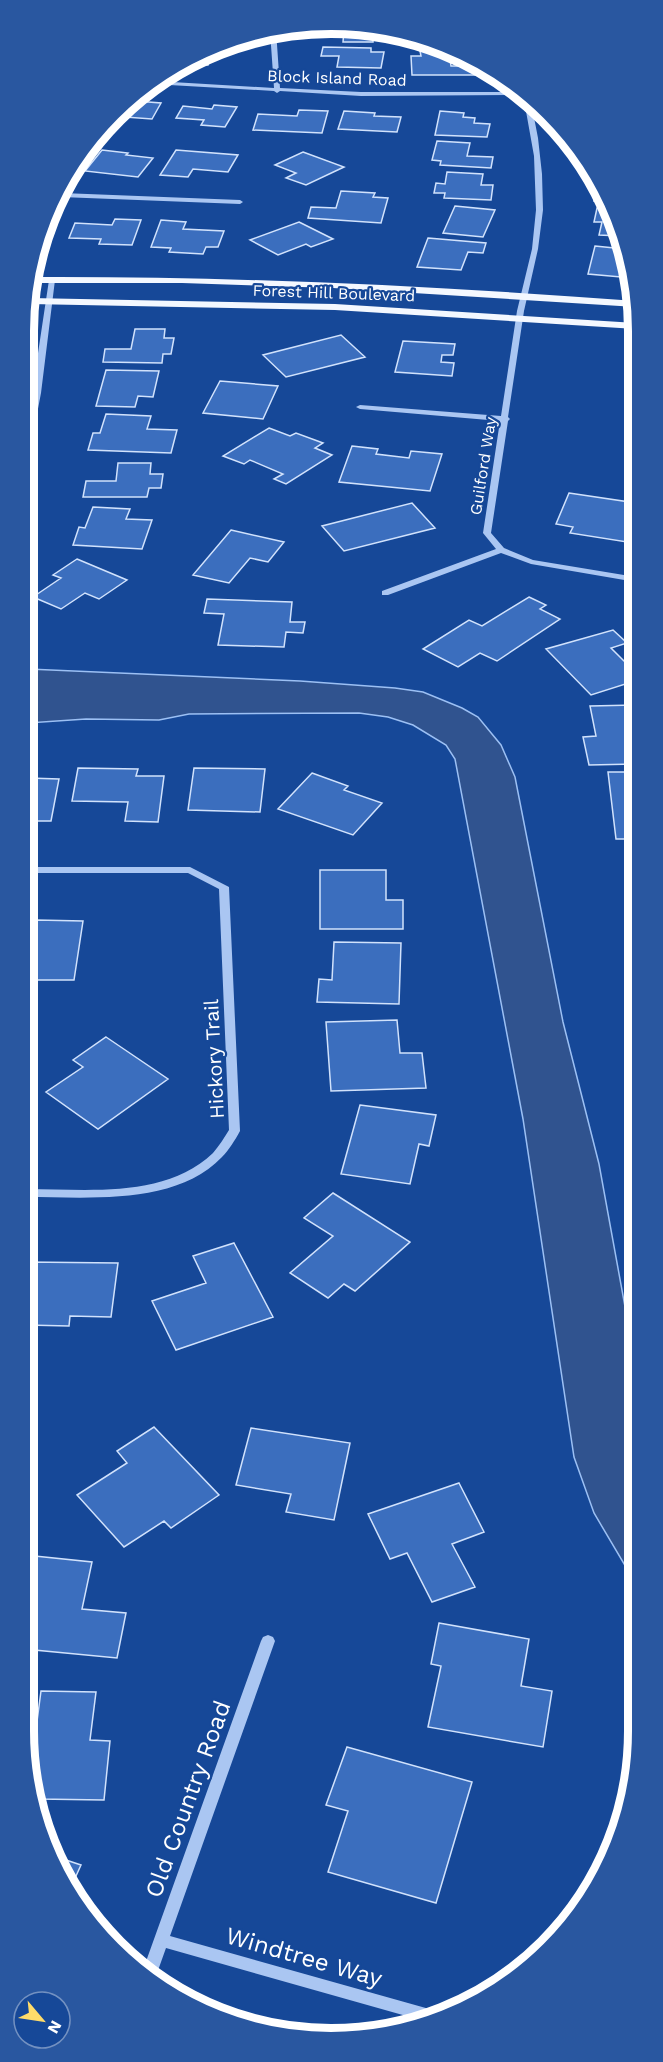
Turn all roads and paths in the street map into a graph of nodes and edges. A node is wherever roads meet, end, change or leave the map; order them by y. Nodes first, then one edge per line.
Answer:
1 (274, 40) edge
2 (168, 84) edge
3 (277, 91) junction
4 (509, 94) edge
5 (530, 110) edge
6 (68, 195) edge
7 (240, 201) dead end
8 (39, 280) edge
9 (52, 280) junction
10 (524, 295) junction
11 (49, 301) junction
12 (36, 302) edge
13 (627, 303) edge
14 (519, 317) junction
15 (628, 325) edge
16 (34, 387) edge
17 (360, 407) dead end
18 (506, 419) junction
19 (501, 550) junction
20 (628, 579) edge
21 (384, 593) dead end
22 (34, 870) edge
23 (34, 1193) edge
24 (268, 1641) dead end
25 (161, 1940) junction
26 (152, 1967) edge
27 (422, 2013) edge

1 - 3 street
2 - 3 street, Block Island Road
3 - 4 street, Block Island Road
5 - 10 street, Guilford Way
6 - 7 street
8 - 9 main road, Forest Hill Boulevard
9 - 10 main road, Forest Hill Boulevard
9 - 11 street
10 - 13 main road, Forest Hill Boulevard
10 - 14 street, Guilford Way
11 - 12 main road, Forest Hill Boulevard
11 - 14 main road, Forest Hill Boulevard
11 - 16 street
14 - 15 main road, Forest Hill Boulevard
14 - 18 street, Guilford Way
17 - 18 street
18 - 19 street, Guilford Way
19 - 20 street
19 - 21 street
22 - 23 street, Hickory Trail
24 - 25 street, Old Country Road
25 - 26 street, Old Country Road
25 - 27 street, Windtree Way

